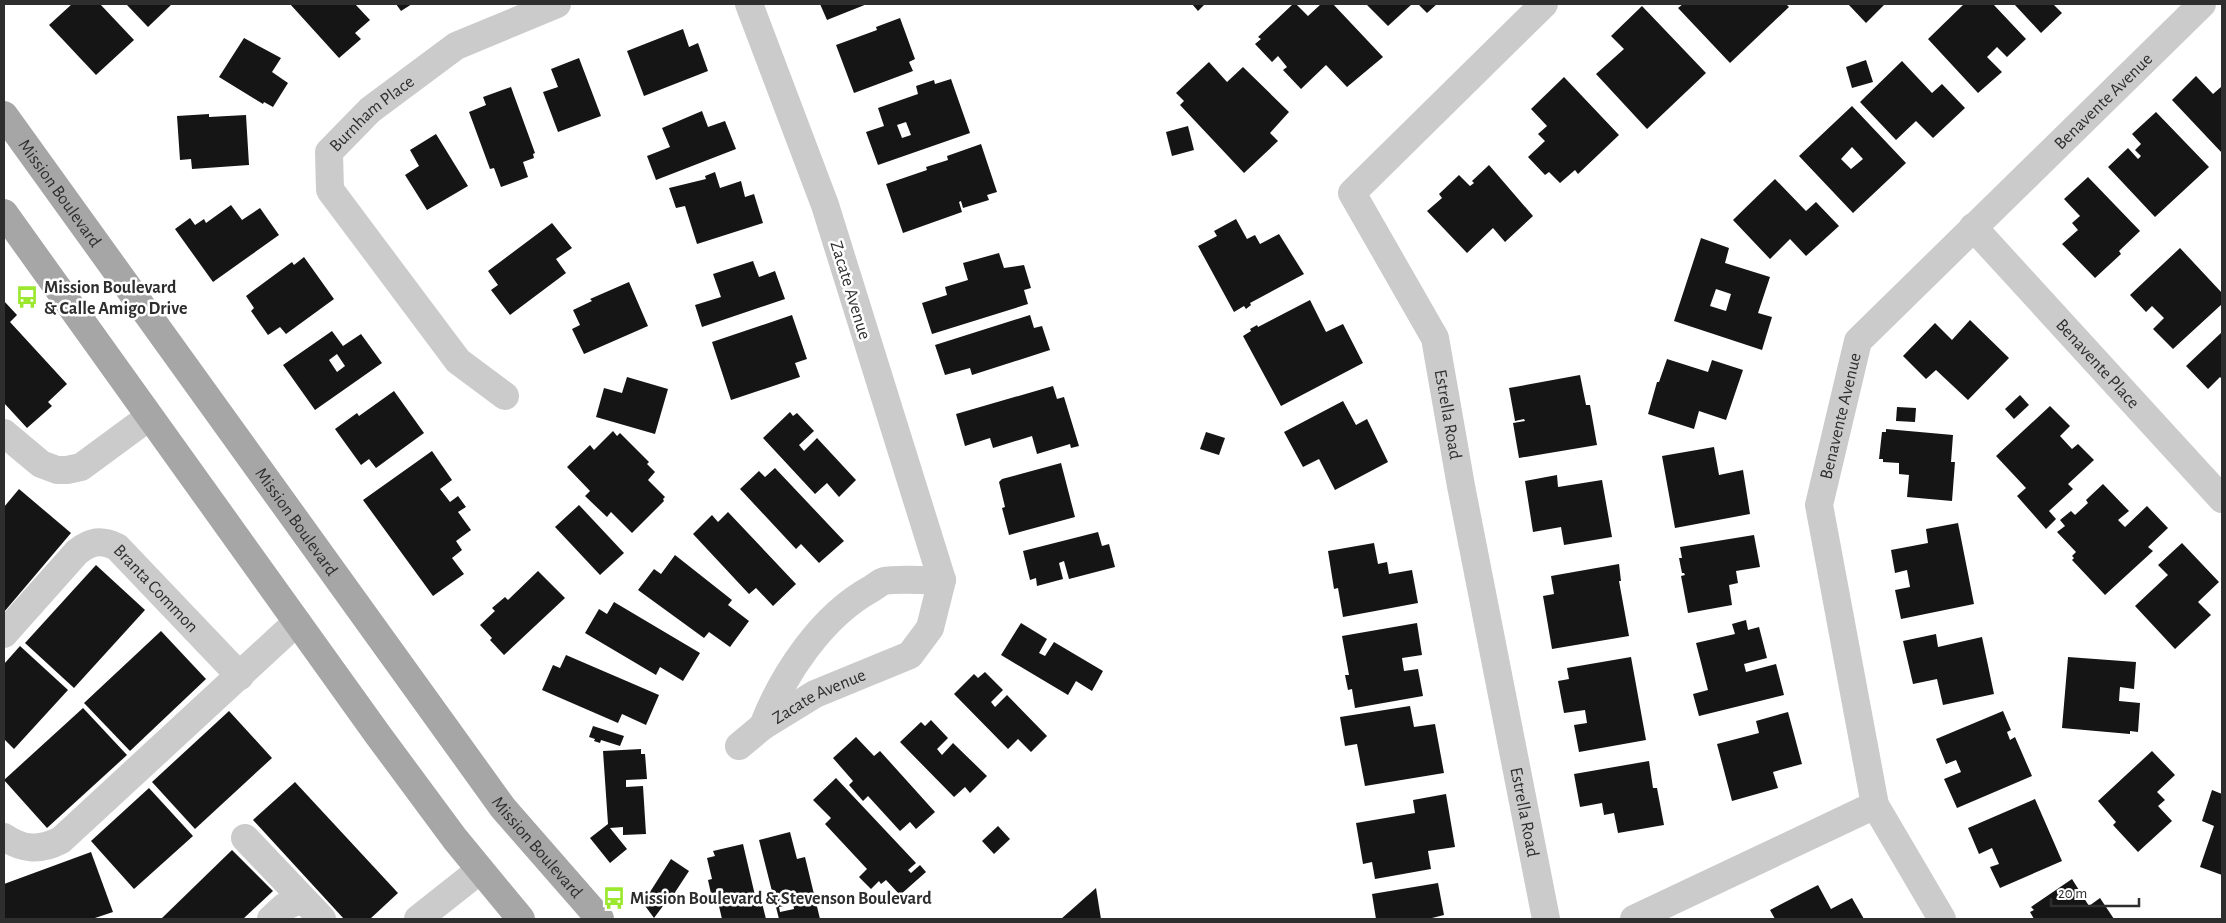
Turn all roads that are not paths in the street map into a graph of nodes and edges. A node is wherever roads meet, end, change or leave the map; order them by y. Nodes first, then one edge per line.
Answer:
1 (557, 4) edge
2 (749, 4) edge
3 (1544, 4) edge
4 (2202, 4) edge
5 (4, 115) edge
6 (4, 213) edge
7 (1973, 227) junction
8 (505, 396) dead end
9 (149, 417) junction
10 (4, 433) edge
11 (2222, 499) edge
12 (942, 580) junction
13 (297, 622) junction
14 (4, 634) edge
15 (240, 676) junction
16 (764, 726) junction
17 (739, 746) dead end
18 (1875, 805) junction
19 (4, 836) edge
20 (245, 838) dead end
21 (480, 870) junction
22 (302, 899) junction
23 (271, 919) edge
24 (322, 919) edge
25 (418, 919) edge
26 (521, 919) edge
27 (600, 919) edge
28 (1546, 919) edge
29 (1634, 919) edge
30 (1942, 919) edge

1 - 8 street, Burnham Place
2 - 12 street, Zacate Avenue
3 - 28 street, Estrella Road
4 - 7 street, Benavente Avenue
5 - 27 main road, Mission Boulevard
6 - 9 main road
7 - 11 street, Benavente Place
7 - 18 street, Benavente Avenue
9 - 10 street
9 - 13 main road
12 - 16 street, Zacate Avenue
12 - 16 street, Zacate Avenue
13 - 15 street
13 - 21 main road
14 - 15 street, Branta Common
15 - 19 street
16 - 17 street, Zacate Avenue
18 - 29 street
18 - 30 street, Benavente Avenue
20 - 22 street
21 - 25 street
21 - 26 main road
22 - 23 street
22 - 24 street

